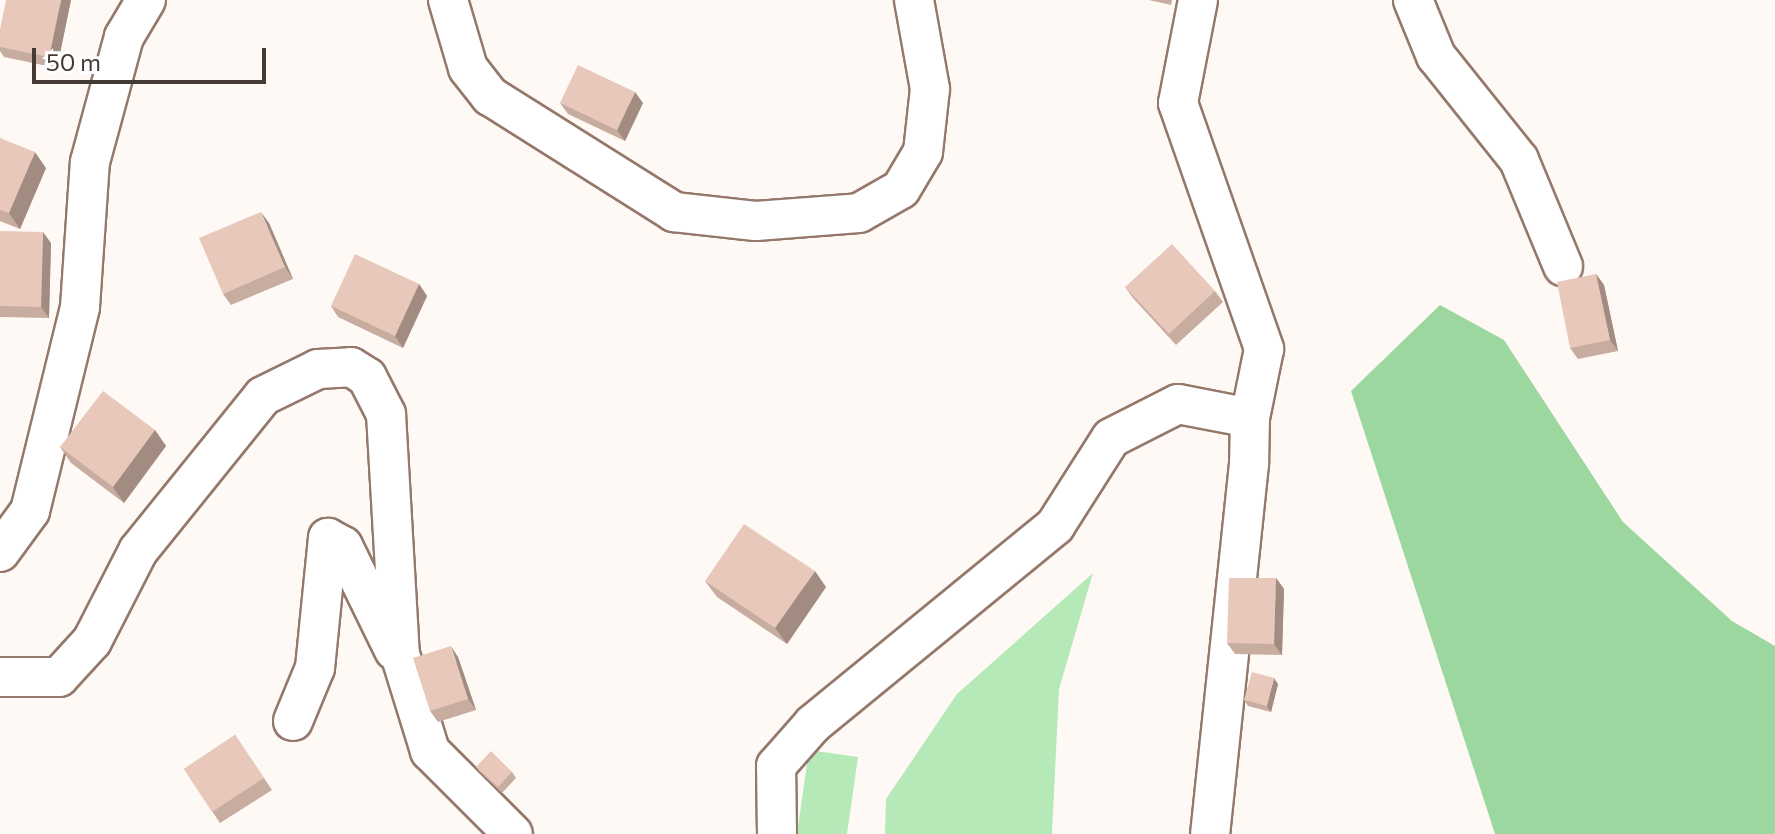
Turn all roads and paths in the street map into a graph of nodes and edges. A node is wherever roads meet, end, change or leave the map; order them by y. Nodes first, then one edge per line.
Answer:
1 (146, 0) edge
2 (448, 0) edge
3 (914, 0) edge
4 (1198, 0) edge
5 (1413, 0) edge
6 (1563, 266) dead end
7 (1250, 418) junction
8 (0, 552) edge
9 (400, 654) junction
10 (0, 677) edge
11 (293, 721) dead end
12 (513, 834) edge
13 (777, 834) edge
14 (1210, 834) edge

1 - 8 street
2 - 3 street
4 - 7 street
5 - 6 street
7 - 13 street
7 - 14 street
9 - 10 street
9 - 11 street
9 - 12 street

